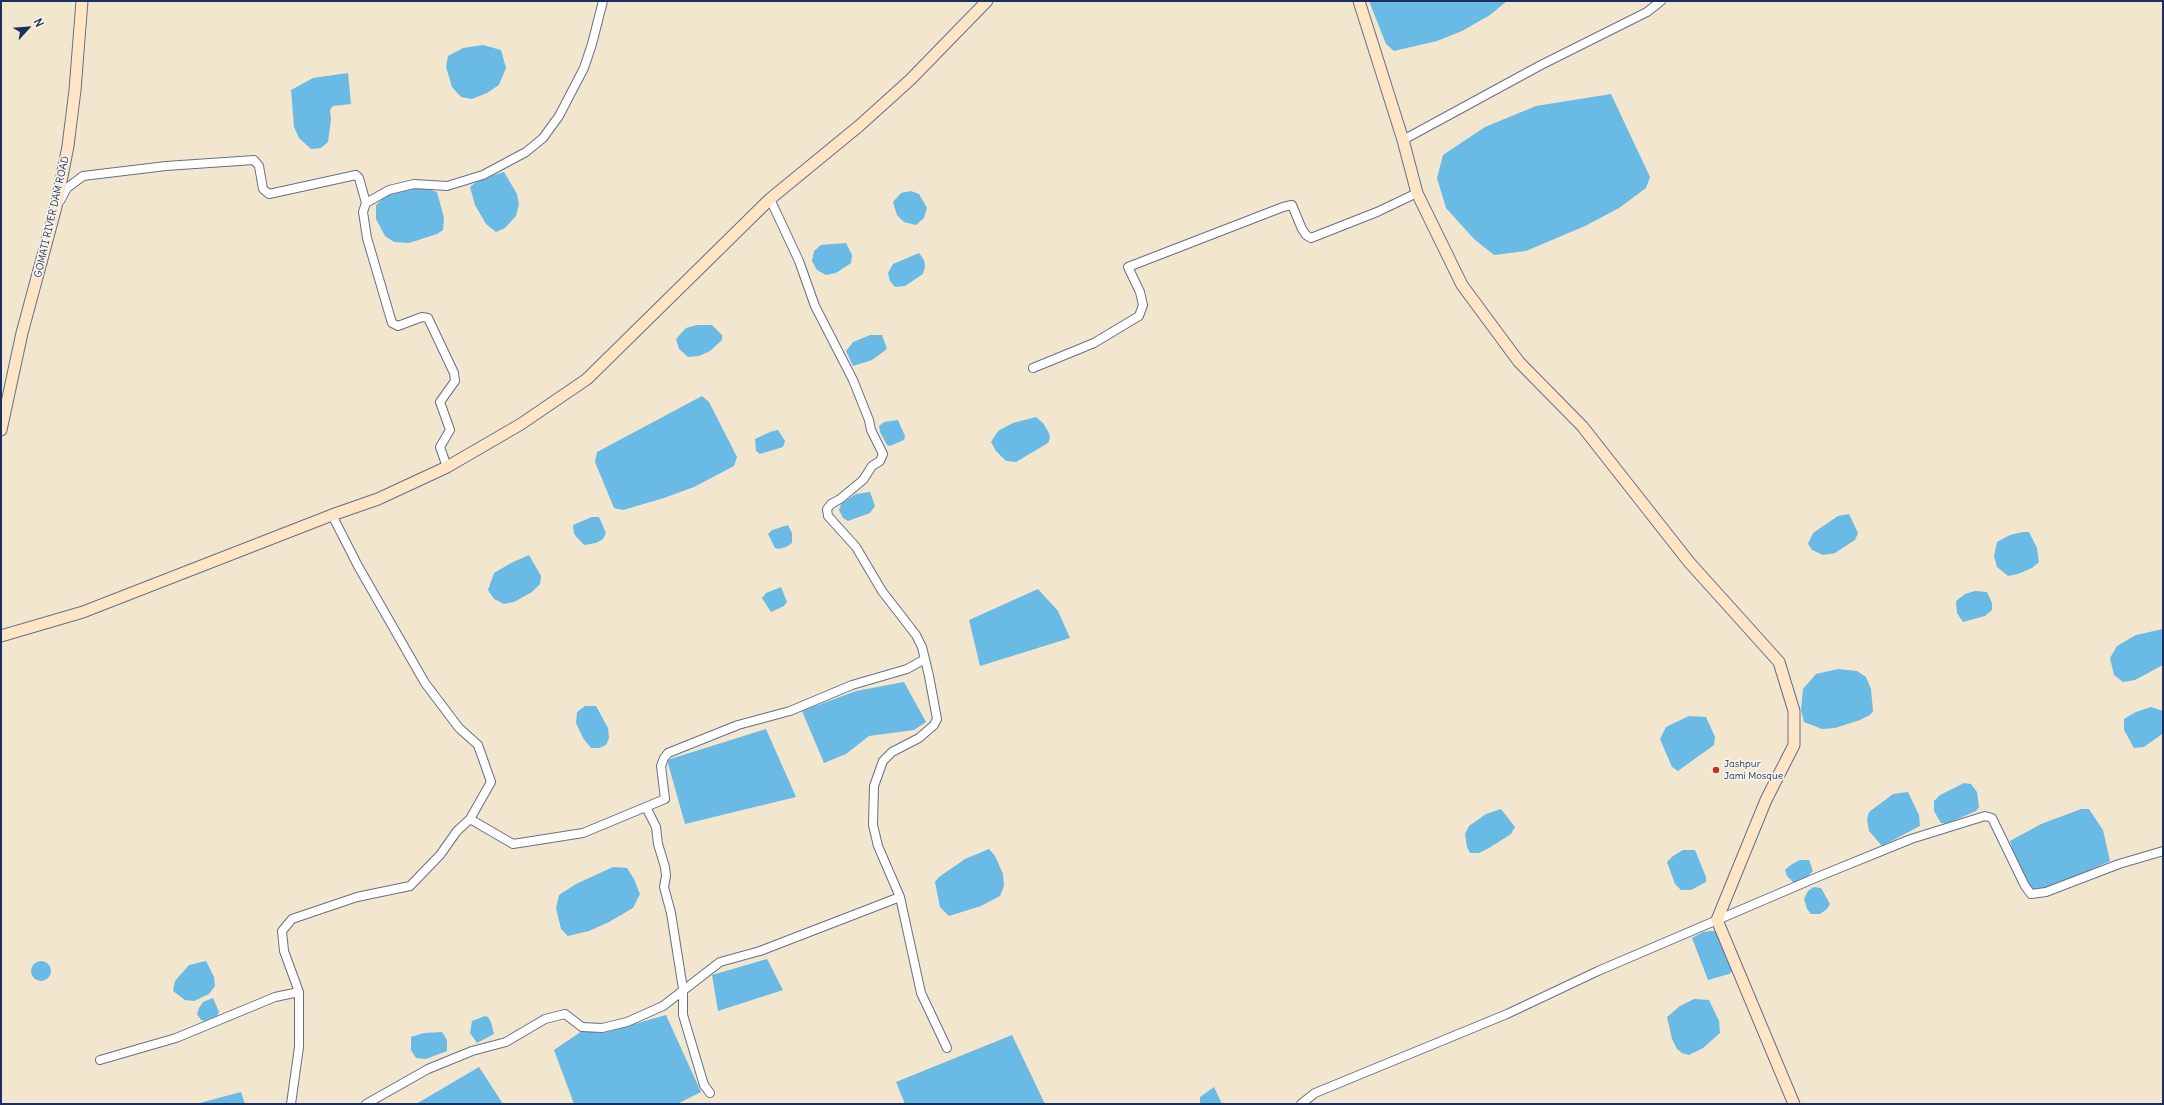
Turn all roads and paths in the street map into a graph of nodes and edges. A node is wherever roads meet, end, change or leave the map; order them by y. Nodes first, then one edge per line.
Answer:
1 (82, 1) edge
2 (603, 1) edge
3 (986, 1) edge
4 (1359, 1) edge
5 (1661, 1) edge
6 (1402, 140) junction
7 (1417, 193) junction
8 (770, 199) junction
9 (366, 203) junction
10 (56, 207) junction
11 (1033, 368) dead end
12 (1, 430) edge
13 (447, 467) junction
14 (332, 514) junction
15 (1, 636) edge
16 (925, 659) junction
17 (646, 807) junction
18 (470, 819) junction
19 (2163, 851) edge
20 (900, 896) junction
21 (1717, 920) junction
22 (683, 989) junction
23 (299, 992) junction
24 (947, 1048) dead end
25 (100, 1060) dead end
26 (710, 1093) dead end
27 (291, 1104) edge
28 (366, 1104) edge
29 (1301, 1104) edge
30 (1794, 1104) edge

1 - 10 street, GOMATI RIVER DAM ROAD
2 - 9 street
3 - 8 street
4 - 6 street
5 - 6 street
6 - 7 street
7 - 11 street
7 - 21 street
8 - 13 street
8 - 16 street
9 - 10 street
9 - 13 street
10 - 12 street, GOMATI RIVER DAM ROAD
13 - 14 street
14 - 15 street
14 - 18 street
16 - 17 street
16 - 20 street
17 - 18 street
17 - 22 street
18 - 23 street
19 - 21 street
20 - 22 street
20 - 24 street
21 - 29 street
21 - 30 street
22 - 26 street
22 - 28 street
23 - 25 street
23 - 27 street

